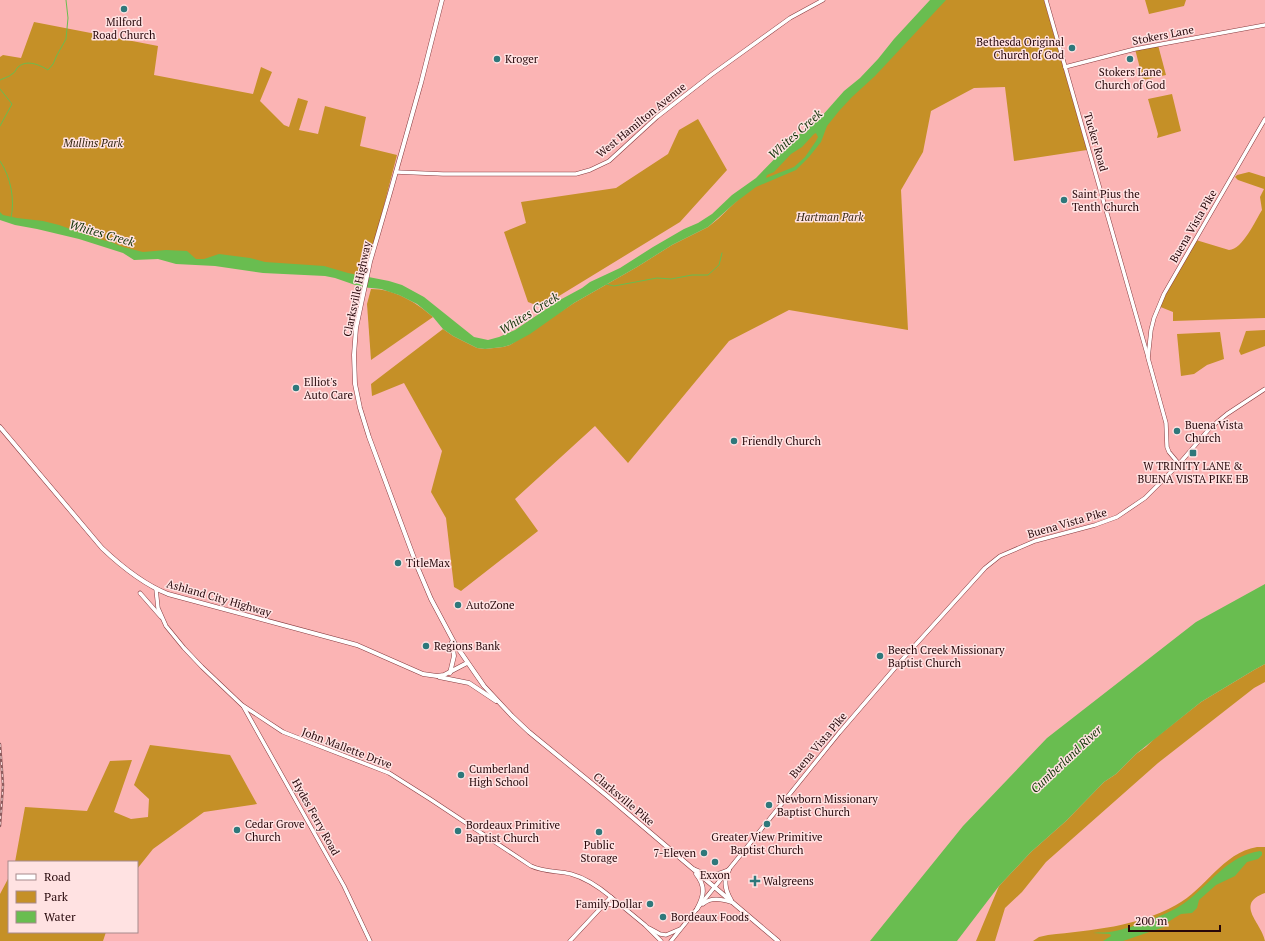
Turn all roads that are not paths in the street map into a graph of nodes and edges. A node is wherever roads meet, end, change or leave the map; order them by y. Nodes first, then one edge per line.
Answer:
1 (442, 0) edge
2 (823, 0) edge
3 (1046, 0) edge
4 (1265, 25) edge
5 (1066, 67) junction
6 (1265, 119) edge
7 (396, 172) junction
8 (1148, 358) junction
9 (1265, 389) edge
10 (0, 427) edge
11 (1179, 464) junction
12 (156, 589) junction
13 (140, 593) dead end
14 (163, 619) junction
15 (452, 640) junction
16 (467, 663) junction
17 (450, 673) junction
18 (437, 676) junction
19 (242, 705) junction
20 (503, 707) junction
21 (691, 867) junction
22 (728, 870) junction
23 (715, 887) junction
24 (611, 897) junction
25 (732, 902) junction
26 (603, 905) junction
27 (622, 905) junction
28 (697, 909) junction
29 (645, 925) junction
30 (683, 927) junction
31 (370, 941) edge
32 (570, 941) edge
33 (661, 941) edge
34 (671, 941) edge
35 (778, 941) edge

1 - 7 main road, Clarksville Highway
2 - 7 street, West Hamilton Avenue
3 - 5 street, Tucker Road
4 - 5 street, Stokers Lane
5 - 8 street, Tucker Road
6 - 8 street, Buena Vista Pike
7 - 15 main road, Clarksville Highway
8 - 11 street, Buena Vista Pike
9 - 11 street
10 - 12 main road, Ashland City Highway
11 - 22 street, Buena Vista Pike
12 - 14 street
12 - 18 main road, Ashland City Highway
13 - 14 street
14 - 19 street
15 - 16 main road, Clarksville Highway
15 - 17 main road
16 - 17 main road, Ashland City Highway
16 - 20 main road, Clarksville Pike
17 - 18 main road, Ashland City Highway
18 - 20 main road
19 - 24 street, John Mallette Drive
19 - 31 street, Hydes Ferry Road
20 - 21 main road, Clarksville Pike
21 - 22 street
21 - 23 main road, Clarksville Pike
21 - 28 main road
22 - 23 street, Buena Vista Pike
22 - 25 main road
23 - 25 main road, Clarksville Pike
23 - 28 street, Buena Vista Pike
24 - 26 street
24 - 27 street, John Mallette Drive
25 - 28 street
25 - 35 main road, Clarksville Pike
26 - 27 street
26 - 32 street
27 - 29 street, John Mallette Drive
28 - 30 street, Buena Vista Pike
29 - 30 street, John Mallette Drive
29 - 33 street, John Mallette Drive
30 - 34 street, Buena Vista Pike

